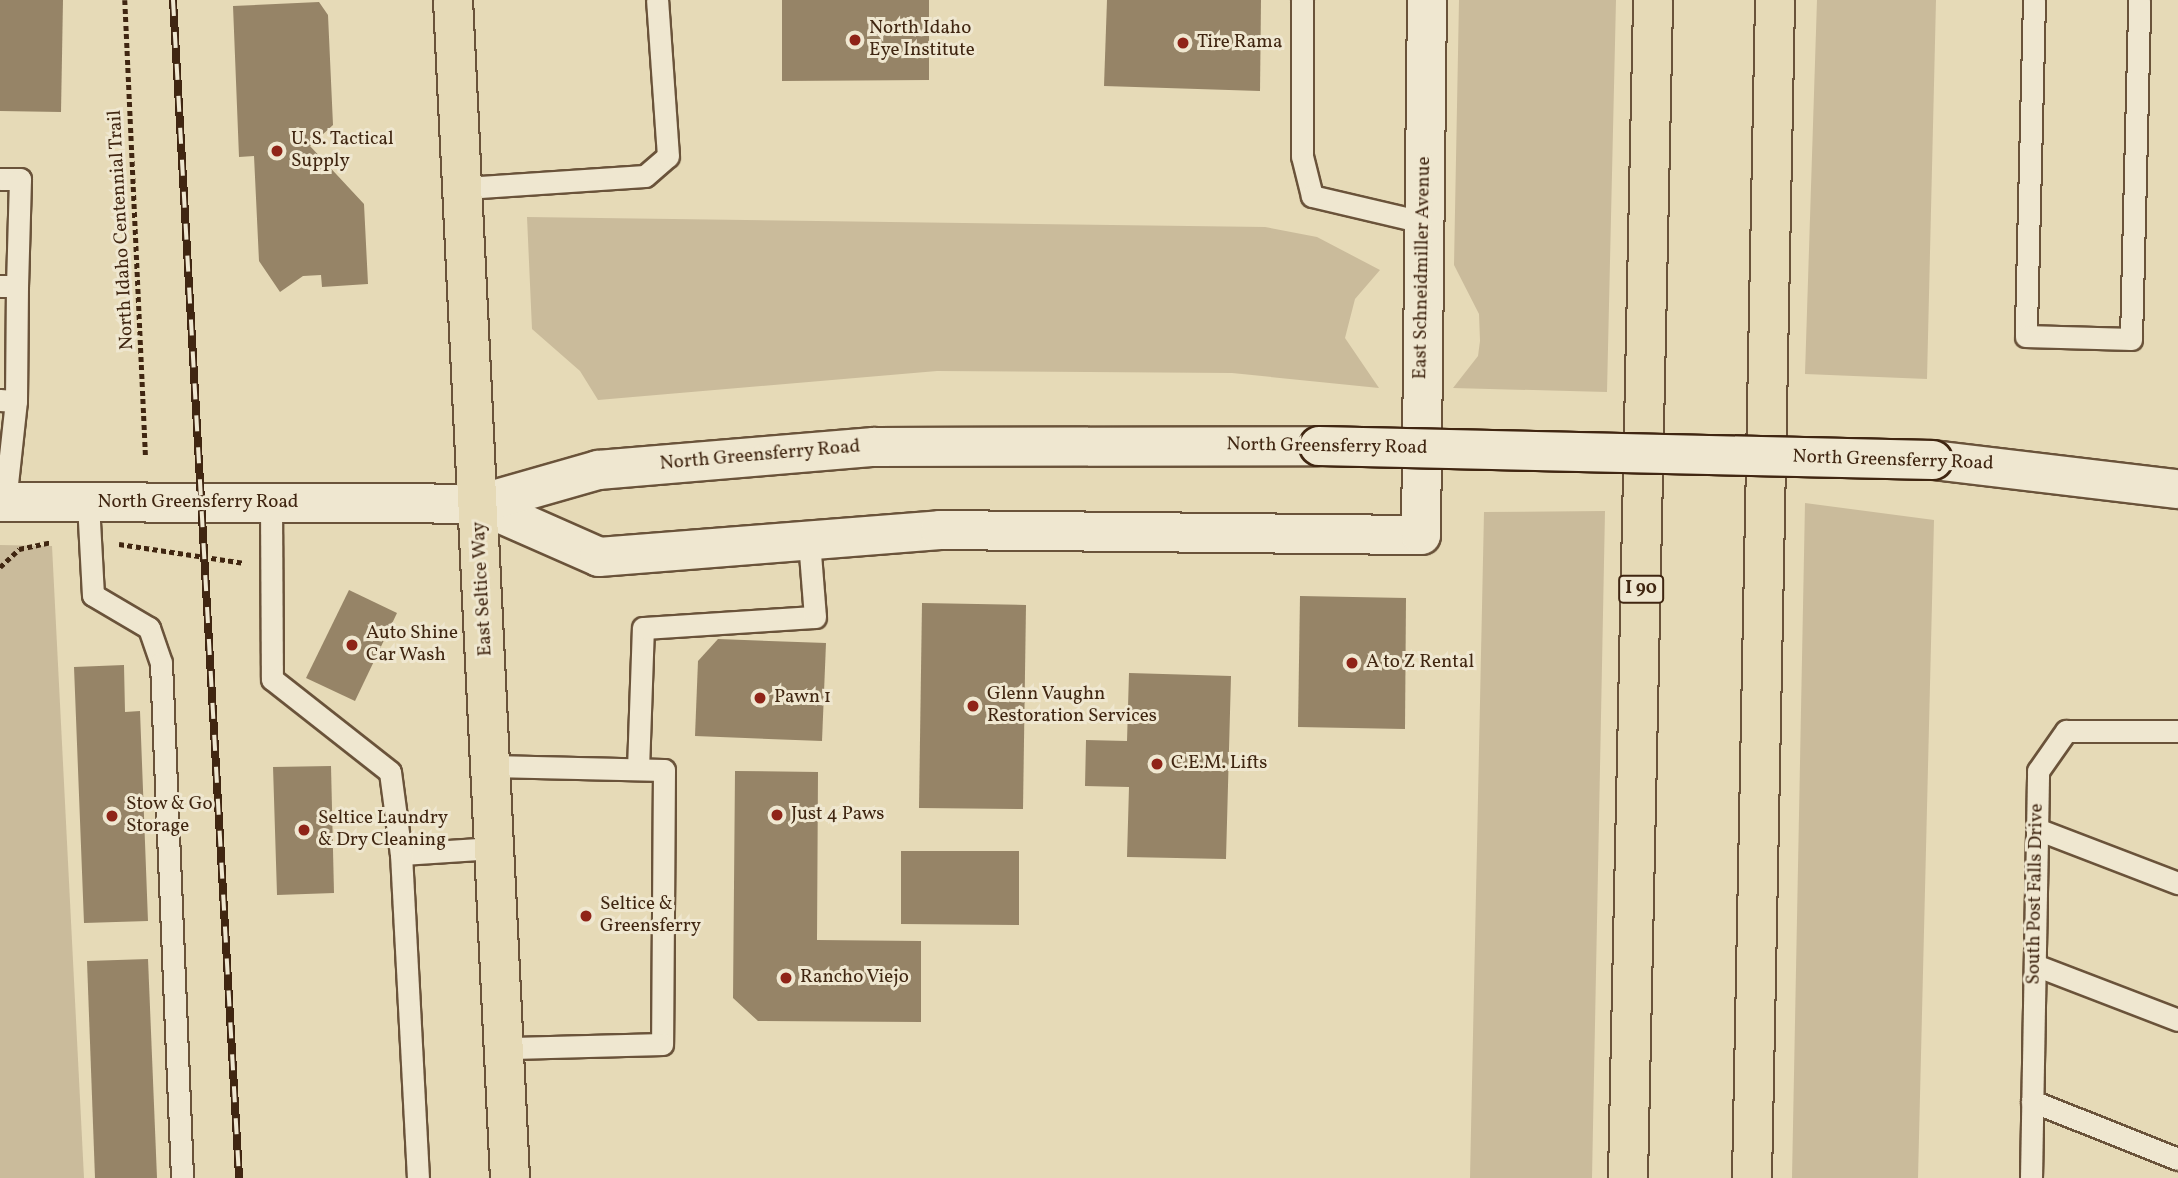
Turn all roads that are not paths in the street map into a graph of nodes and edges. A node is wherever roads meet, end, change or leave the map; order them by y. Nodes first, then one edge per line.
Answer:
1 (453, 0) edge
2 (657, 0) edge
3 (1302, 0) edge
4 (1427, 0) edge
5 (1653, 0) edge
6 (1775, 0) edge
7 (2034, 0) edge
8 (2139, 0) edge
9 (0, 179) edge
10 (465, 188) junction
11 (1423, 222) junction
12 (9, 286) edge
13 (8, 400) edge
14 (6, 429) edge
15 (2178, 489) edge
16 (3, 502) edge
17 (271, 503) junction
18 (479, 504) junction
19 (88, 521) junction
20 (1421, 535) joint
21 (808, 541) junction
22 (2178, 731) edge
23 (491, 766) junction
24 (638, 769) junction
25 (2037, 829) junction
26 (495, 848) junction
27 (401, 854) junction
28 (2178, 883) edge
29 (2035, 965) junction
30 (2178, 1020) edge
31 (504, 1048) junction
32 (2032, 1101) junction
33 (2178, 1159) edge
34 (182, 1178) edge
35 (418, 1178) edge
36 (510, 1178) edge
37 (1629, 1178) edge
38 (1752, 1178) edge
39 (2032, 1178) edge

1 - 10 main road, East Seltice Way
2 - 10 lane
3 - 11 lane
4 - 11 street, East Schneidmiller Avenue
5 - 37 main road, I 90
6 - 38 main road
7 - 8 lane
9 - 12 lane
10 - 18 main road, East Seltice Way
11 - 20 street, East Schneidmiller Avenue
12 - 13 lane
13 - 14 lane
14 - 16 lane
15 - 18 street, North Greensferry Road, bridge
16 - 19 street, North Greensferry Road
17 - 18 street, North Greensferry Road
17 - 19 street, North Greensferry Road
17 - 27 lane
18 - 21 street, North Greensferry Road
18 - 23 main road, East Seltice Way
19 - 34 lane
20 - 21 street, North Greensferry Road
21 - 24 lane
22 - 25 lane, South Post Falls Drive
23 - 24 lane
23 - 26 main road, East Seltice Way
24 - 31 lane
25 - 28 lane
25 - 29 lane, South Post Falls Drive
26 - 27 lane
26 - 31 main road, East Seltice Way
27 - 35 lane
29 - 30 lane
29 - 32 lane, South Post Falls Drive
31 - 36 main road, East Seltice Way
32 - 33 lane
32 - 39 lane, South Post Falls Drive

